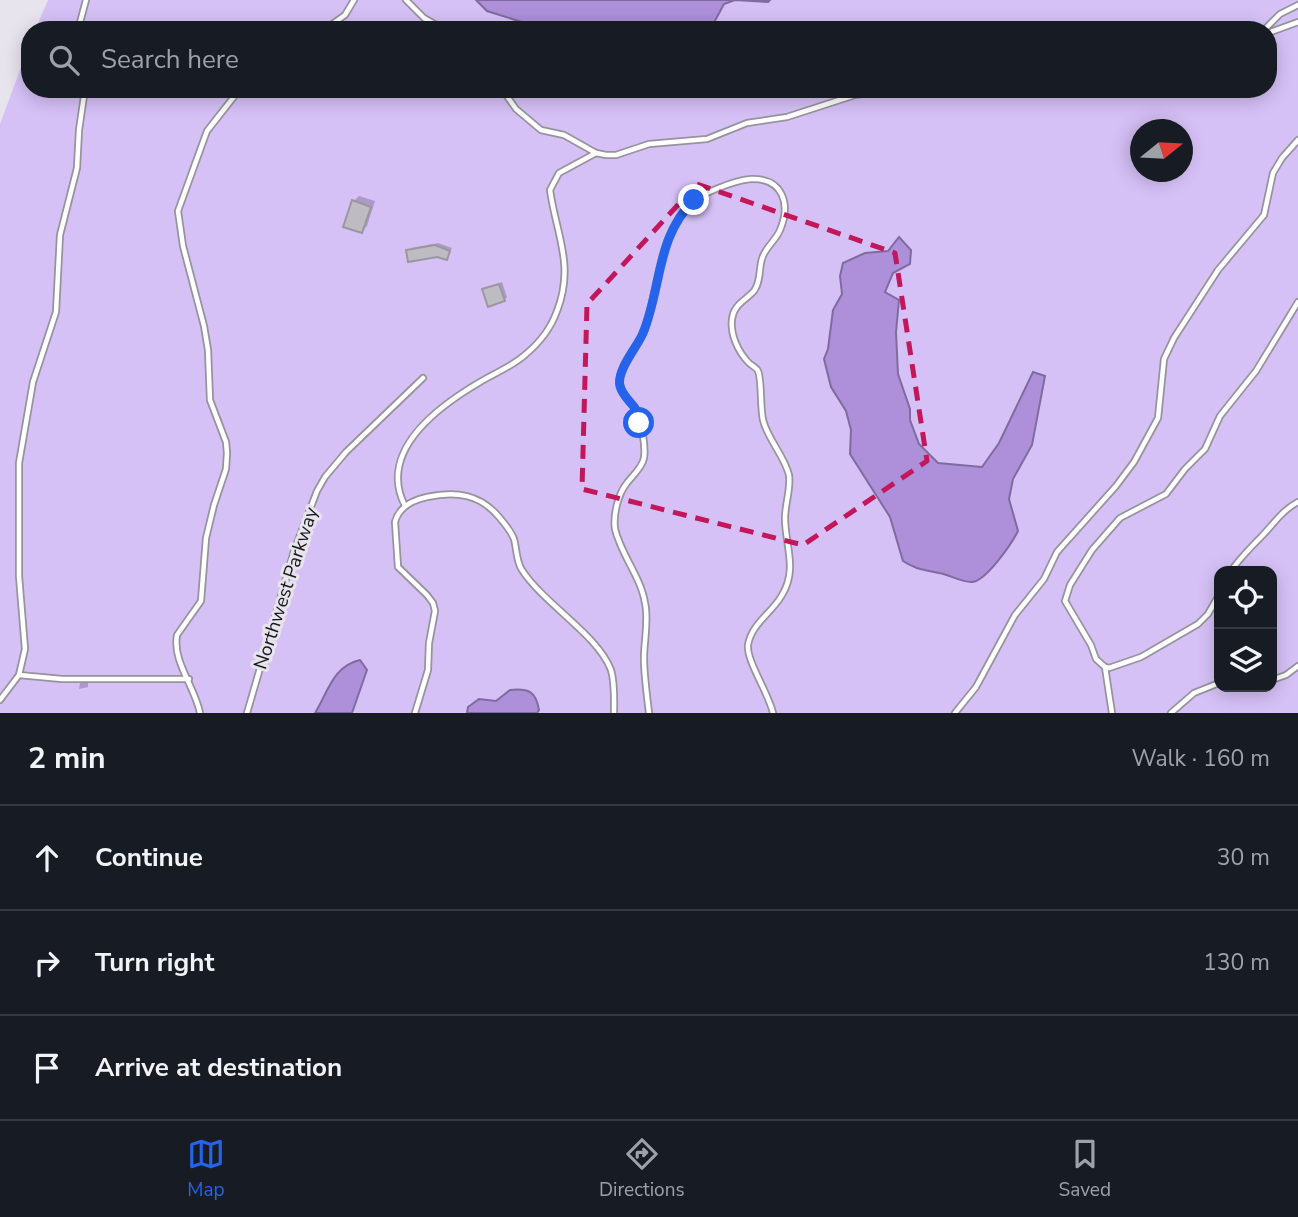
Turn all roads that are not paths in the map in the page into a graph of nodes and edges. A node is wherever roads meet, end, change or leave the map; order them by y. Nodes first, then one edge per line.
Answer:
1 (86, 0) edge
2 (354, 0) edge
3 (407, 0) edge
4 (1298, 5) edge
5 (80, 21) edge
6 (337, 21) edge
7 (429, 21) edge
8 (1273, 21) edge
9 (1298, 22) edge
10 (1277, 30) edge
11 (84, 98) edge
12 (233, 98) edge
13 (508, 98) edge
14 (846, 98) edge
15 (1298, 140) edge
16 (596, 153) junction
17 (1298, 302) edge
18 (423, 378) dead end
19 (1298, 502) edge
20 (405, 506) junction
21 (1234, 566) edge
22 (1214, 604) edge
23 (1298, 666) edge
24 (1105, 667) junction
25 (19, 675) junction
26 (1277, 678) edge
27 (189, 679) junction
28 (1214, 685) edge
29 (0, 700) edge
30 (200, 713) edge
31 (247, 713) edge
32 (415, 713) edge
33 (614, 713) edge
34 (649, 713) edge
35 (773, 713) edge
36 (955, 713) edge
37 (1112, 713) edge
38 (1171, 713) edge

1 - 5 lane
2 - 6 lane
3 - 7 lane
4 - 8 lane
9 - 10 lane
11 - 25 lane
12 - 27 lane
13 - 16 lane
14 - 16 lane
15 - 36 lane
16 - 20 lane
17 - 24 lane
18 - 31 lane, Northwest Parkway
19 - 21 lane
20 - 32 lane
20 - 33 lane
22 - 24 lane
23 - 26 lane
24 - 37 lane
25 - 27 lane
25 - 29 lane
27 - 30 lane
28 - 38 lane
34 - 35 lane

